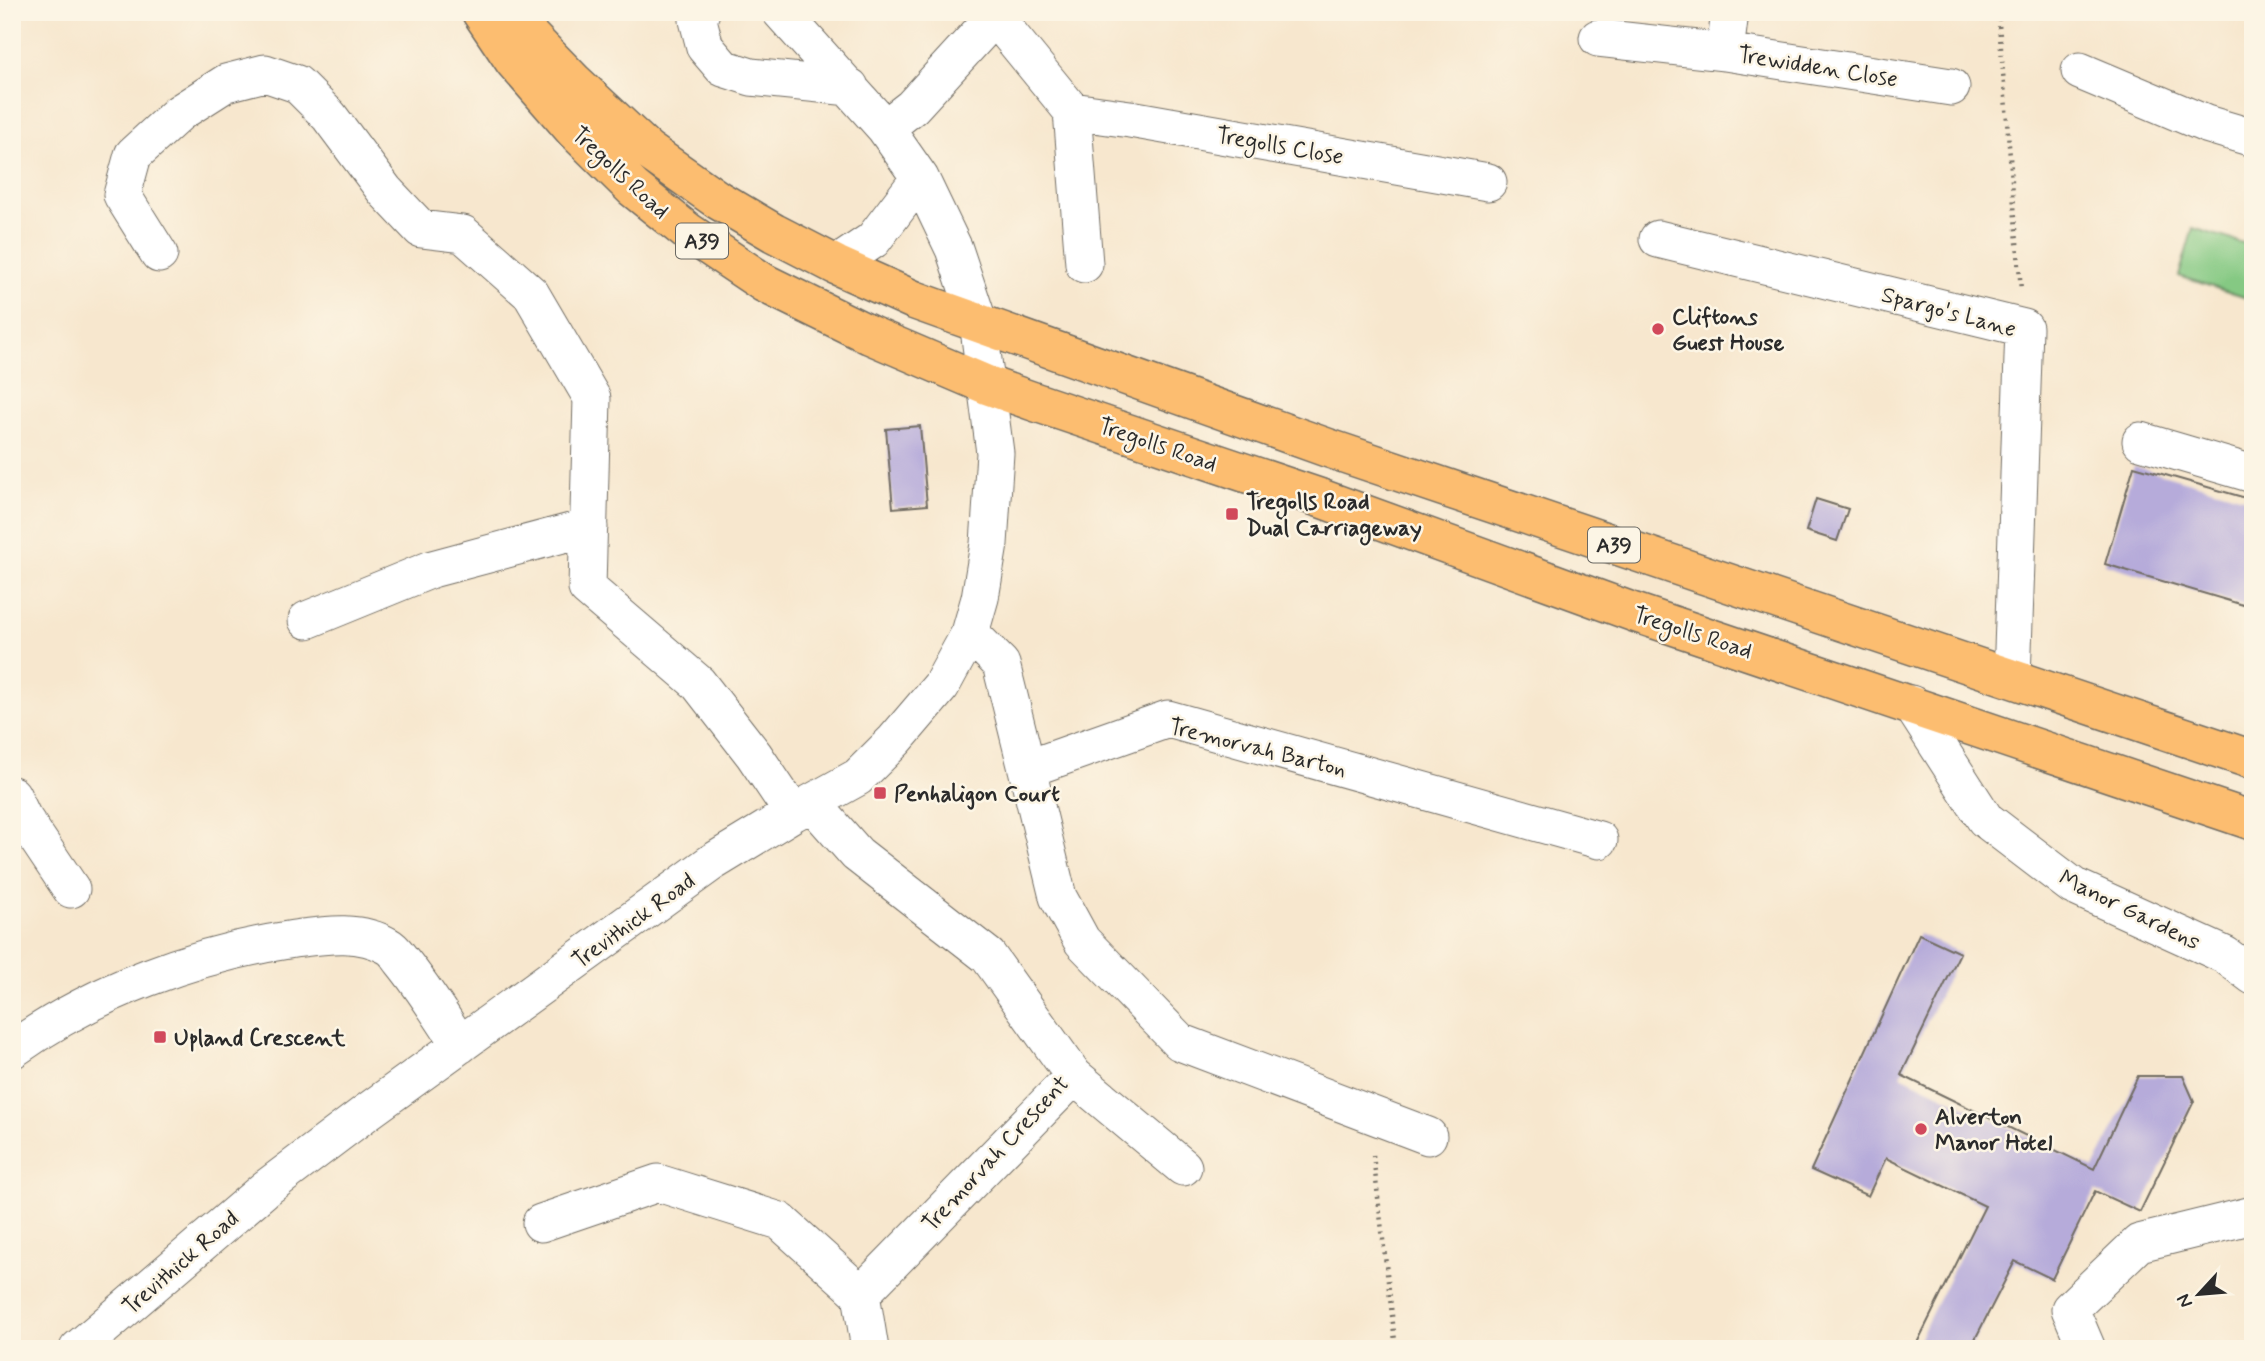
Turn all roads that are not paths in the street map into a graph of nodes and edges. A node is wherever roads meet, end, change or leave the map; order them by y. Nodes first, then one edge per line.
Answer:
1 (481, 12) edge
2 (506, 12) edge
3 (701, 12) edge
4 (781, 12) edge
5 (1730, 12) edge
6 (998, 15) edge
7 (1598, 38) dead end
8 (1725, 52) junction
9 (2080, 71) dead end
10 (850, 86) junction
11 (1951, 87) dead end
12 (1072, 111) junction
13 (885, 128) junction
14 (2253, 138) edge
15 (920, 178) junction
16 (1488, 182) dead end
17 (1658, 239) dead end
18 (159, 254) dead end
19 (1084, 264) dead end
20 (836, 265) junction
21 (978, 321) junction
22 (987, 385) junction
23 (2141, 441) dead end
24 (2253, 474) edge
25 (589, 527) junction
26 (307, 620) dead end
27 (970, 633) junction
28 (2012, 679) junction
29 (1911, 704) junction
30 (2253, 760) edge
31 (1027, 769) junction
32 (12, 795) edge
33 (802, 808) junction
34 (2253, 821) edge
35 (1599, 840) dead end
36 (71, 889) dead end
37 (2253, 976) edge
38 (460, 1045) junction
39 (12, 1050) edge
40 (1074, 1076) junction
41 (1428, 1136) dead end
42 (1183, 1167) dead end
43 (2253, 1215) edge
44 (541, 1223) dead end
45 (862, 1294) junction
46 (78, 1349) edge
47 (870, 1349) edge
48 (2087, 1349) edge

1 - 22 highway, Tregolls Road / A39
2 - 20 highway, Tregolls Road / A39
3 - 10 street
4 - 10 street, Trevithick Road
5 - 8 street, Trewidden Close
6 - 12 street
6 - 13 street
7 - 8 street
8 - 11 street, Trewidden Close
9 - 14 street
10 - 13 street, Trevithick Road
12 - 16 street, Tregolls Close
12 - 19 street
13 - 15 street, Trevithick Road
15 - 20 street
15 - 21 street, Trevithick Road
17 - 28 street, Spargo's Lane
18 - 25 street
20 - 21 highway, Tregolls Road / A39
21 - 22 street, Trevithick Road
21 - 28 highway, Tregolls Road / A39
22 - 27 street, Trevithick Road
22 - 29 highway, Tregolls Road / A39
23 - 24 street
25 - 26 street
25 - 33 street
27 - 31 street
27 - 33 street, Trevithick Road
28 - 30 highway, Tregolls Road / A39
29 - 34 highway, Tregolls Road / A39
29 - 37 street, Manor Gardens
31 - 35 street, Tremorvah Barton
31 - 41 street
32 - 36 street
33 - 38 street, Trevithick Road
33 - 40 street, Tremorvah Crescent
38 - 39 street
38 - 46 street, Trevithick Road
40 - 42 street
40 - 45 street, Tremorvah Crescent
43 - 48 street
44 - 45 street
45 - 47 street

